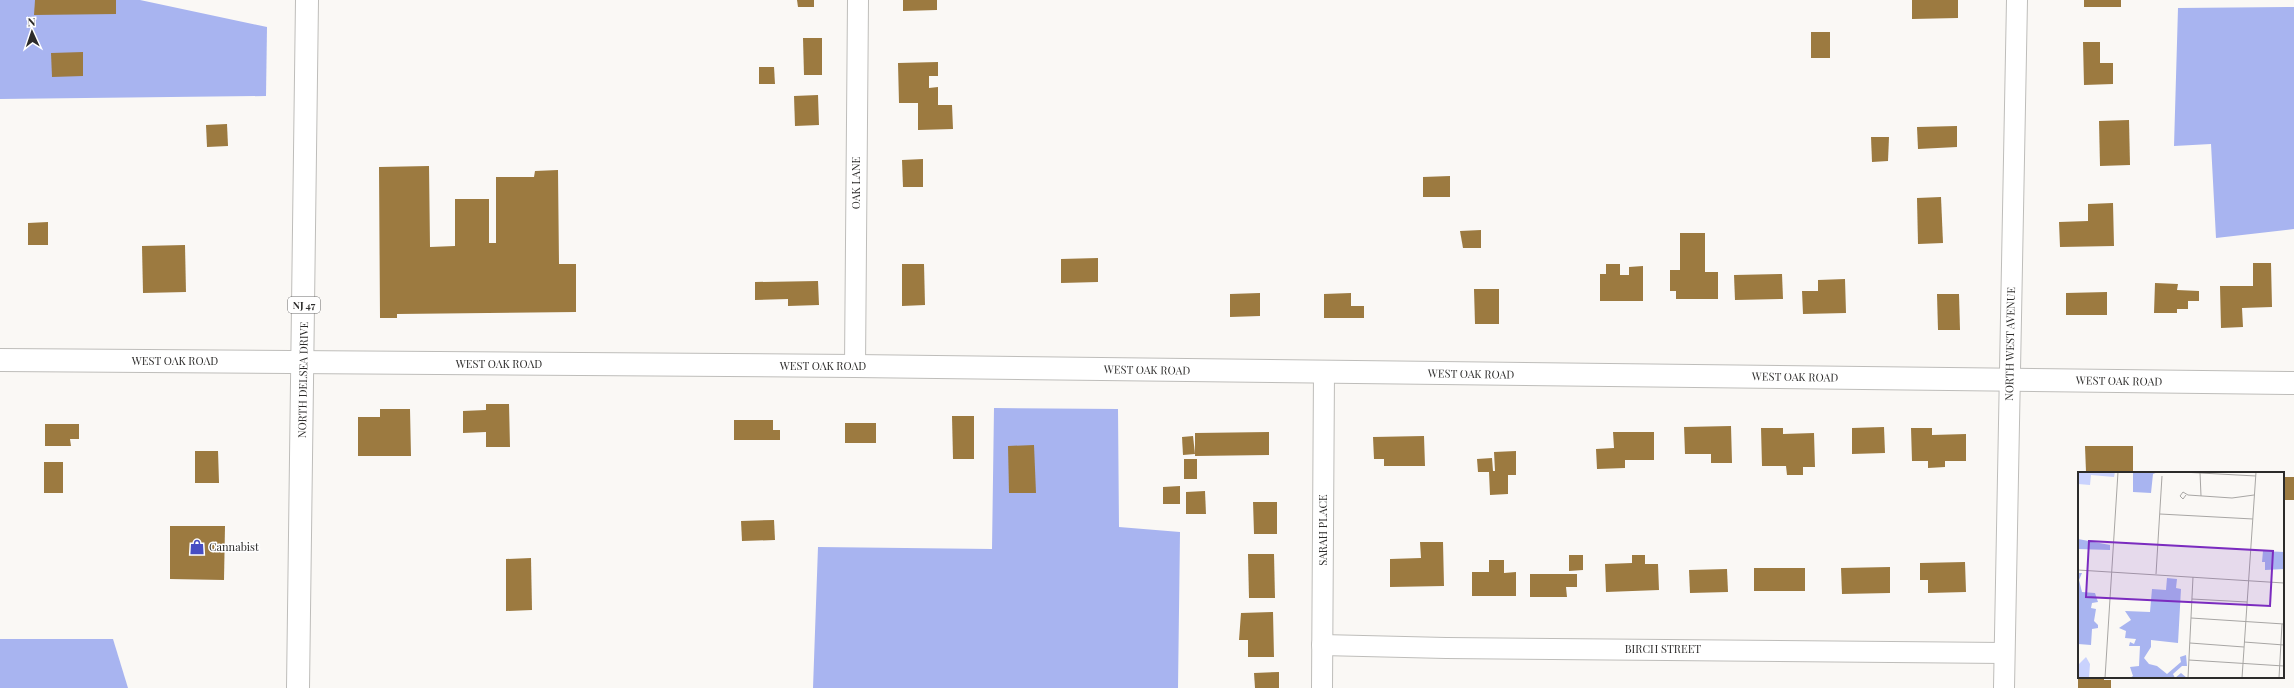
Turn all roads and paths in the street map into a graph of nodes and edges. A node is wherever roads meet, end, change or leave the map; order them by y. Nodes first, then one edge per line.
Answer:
1 (307, 0) edge
2 (858, 0) edge
3 (2017, 0) edge
4 (0, 360) edge
5 (303, 362) junction
6 (855, 366) junction
7 (1324, 372) junction
8 (2009, 380) junction
9 (2294, 382) edge
10 (1322, 645) junction
11 (2004, 653) junction
12 (298, 688) edge
13 (1322, 688) edge
14 (2004, 688) edge

1 - 5 street, NORTH DELSEA DRIVE / NJ 47
2 - 6 street, OAK LANE
3 - 8 street, NORTH WEST AVENUE
4 - 5 street, WEST OAK ROAD
5 - 6 street, WEST OAK ROAD
5 - 12 street, NORTH DELSEA DRIVE / NJ 47
6 - 7 street, WEST OAK ROAD
7 - 8 street, WEST OAK ROAD
7 - 10 street, SARAH PLACE
8 - 9 street, WEST OAK ROAD
8 - 11 street, NORTH WEST AVENUE
10 - 11 street, BIRCH STREET
10 - 13 street, SARAH PLACE
11 - 14 street, NORTH WEST AVENUE

